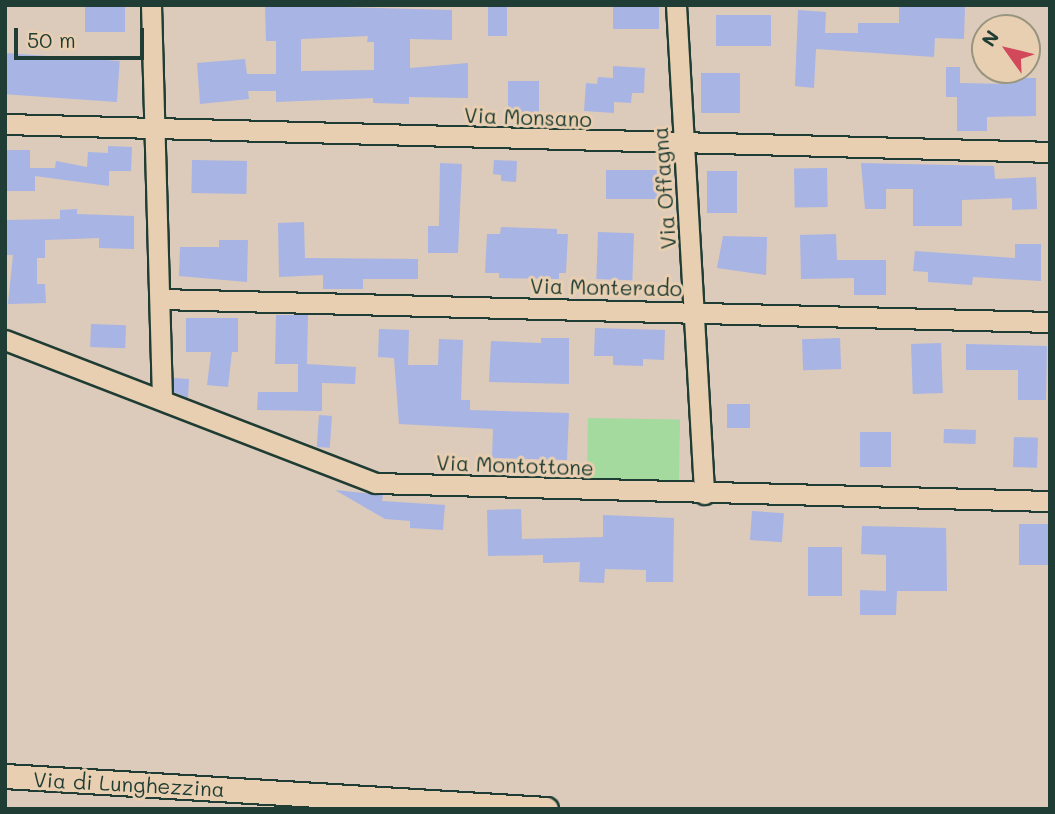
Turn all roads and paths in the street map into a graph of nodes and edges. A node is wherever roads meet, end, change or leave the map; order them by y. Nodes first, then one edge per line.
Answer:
1 (151, 5) edge
2 (676, 5) edge
3 (5, 124) edge
4 (155, 130) junction
5 (684, 144) junction
6 (1050, 152) edge
7 (160, 299) junction
8 (695, 312) junction
9 (1050, 322) edge
10 (5, 340) edge
11 (162, 400) junction
12 (704, 494) junction
13 (1050, 501) edge
14 (5, 776) edge
15 (546, 809) edge

1 - 4 street
2 - 5 street, Via Offagna
3 - 4 street, Via Monsano
4 - 5 street, Via Monsano
4 - 7 street
5 - 6 street, Via Monsano
5 - 8 street, Via Offagna
7 - 8 street, Via Monterado
7 - 11 street
8 - 9 street, Via Monterado
8 - 12 street, Via Offagna
10 - 11 street, Via Montottone
11 - 12 street, Via Montottone
12 - 13 street, Via Montottone
14 - 15 street, Via di Lunghezzina

